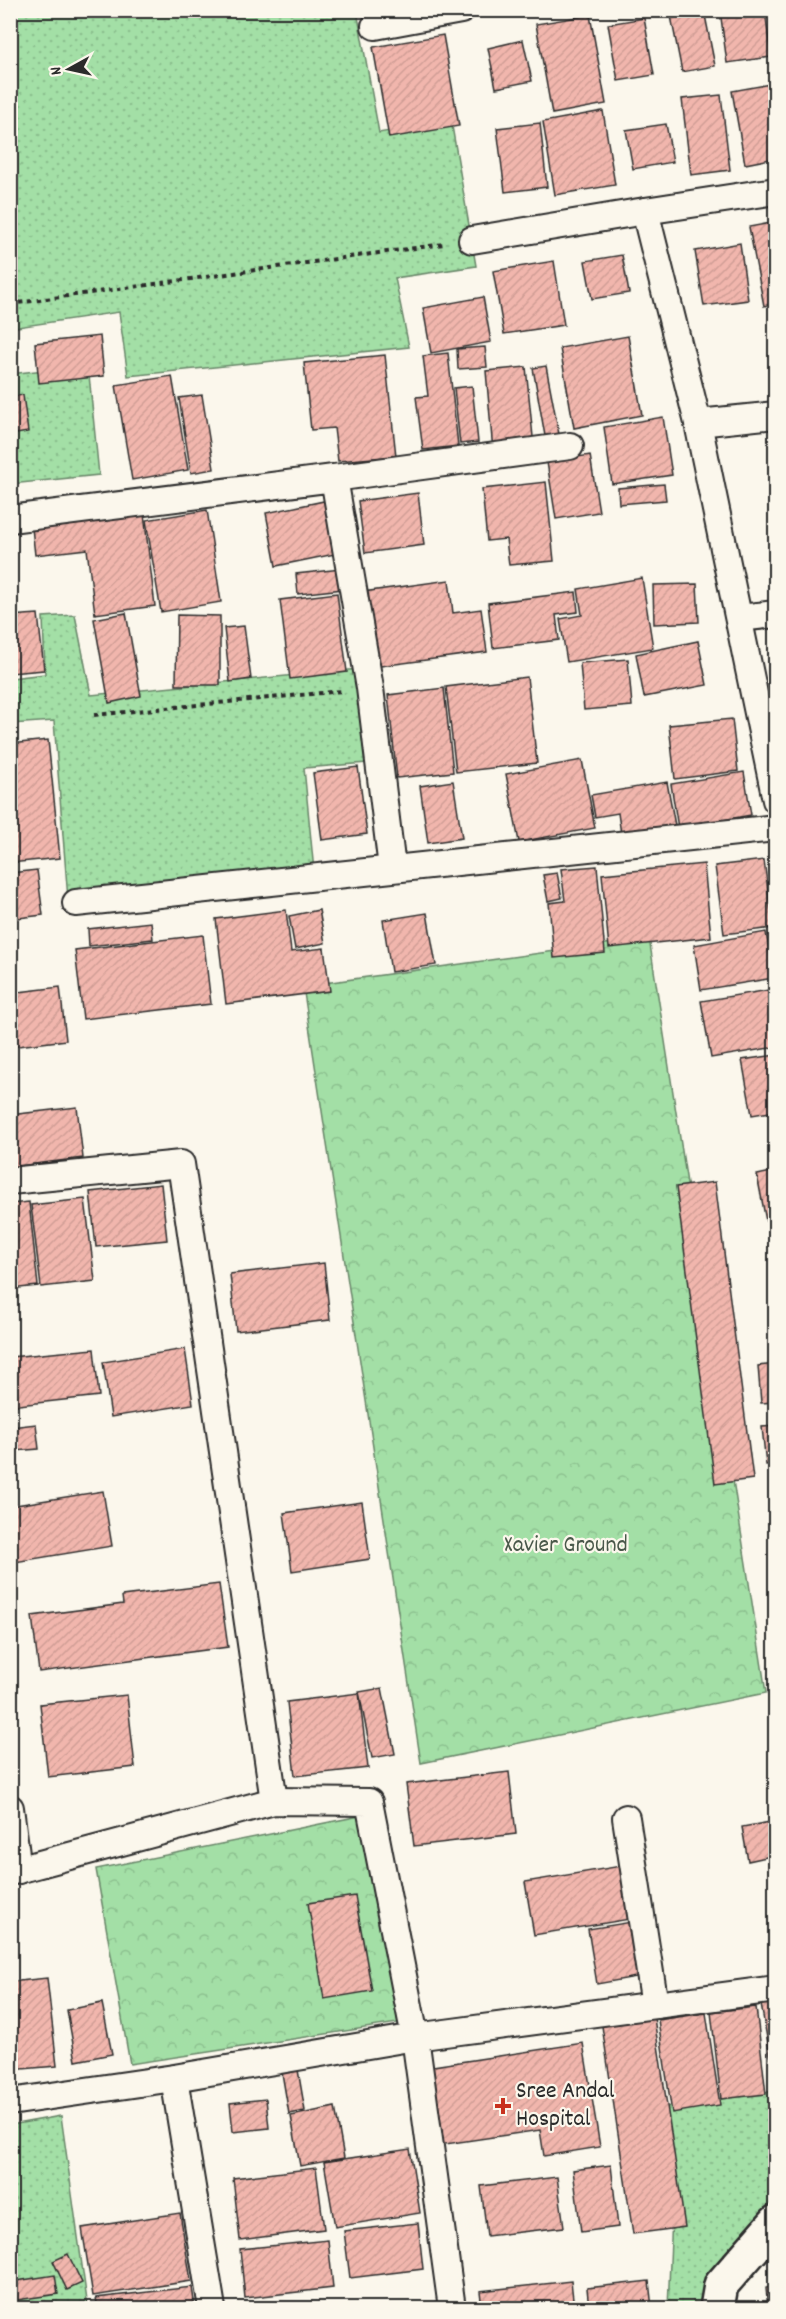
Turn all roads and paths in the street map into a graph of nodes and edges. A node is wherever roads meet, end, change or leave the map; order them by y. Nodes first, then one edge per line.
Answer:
1 (461, 10) edge
2 (375, 26) dead end
3 (776, 191) edge
4 (645, 212) junction
5 (472, 240) joint
6 (10, 304) edge
7 (776, 415) edge
8 (698, 423) junction
9 (570, 446) dead end
10 (334, 478) junction
11 (10, 519) edge
12 (776, 614) edge
13 (739, 618) junction
14 (370, 688) junction
15 (94, 715) dead end
16 (776, 800) edge
17 (776, 828) edge
18 (392, 868) junction
19 (76, 903) dead end
20 (10, 1181) edge
21 (274, 1801) junction
22 (10, 1808) edge
23 (626, 1818) dead end
24 (14, 1871) edge
25 (776, 1989) edge
26 (655, 2005) junction
27 (415, 2037) junction
28 (174, 2078) junction
29 (10, 2102) edge
30 (776, 2222) edge
31 (212, 2308) edge
32 (452, 2308) edge
33 (717, 2308) edge

1 - 2 street
3 - 4 street
4 - 5 street
4 - 8 street
5 - 6 path
7 - 8 street
8 - 13 street
9 - 10 street
10 - 11 street
10 - 14 street
12 - 13 street
13 - 16 street
14 - 15 path
14 - 18 street
17 - 18 street
18 - 19 street
20 - 21 street
21 - 24 street
21 - 27 street
22 - 24 street
23 - 26 street
25 - 26 street
26 - 27 street
27 - 28 street
27 - 32 street
28 - 29 street
28 - 31 street
30 - 33 street

